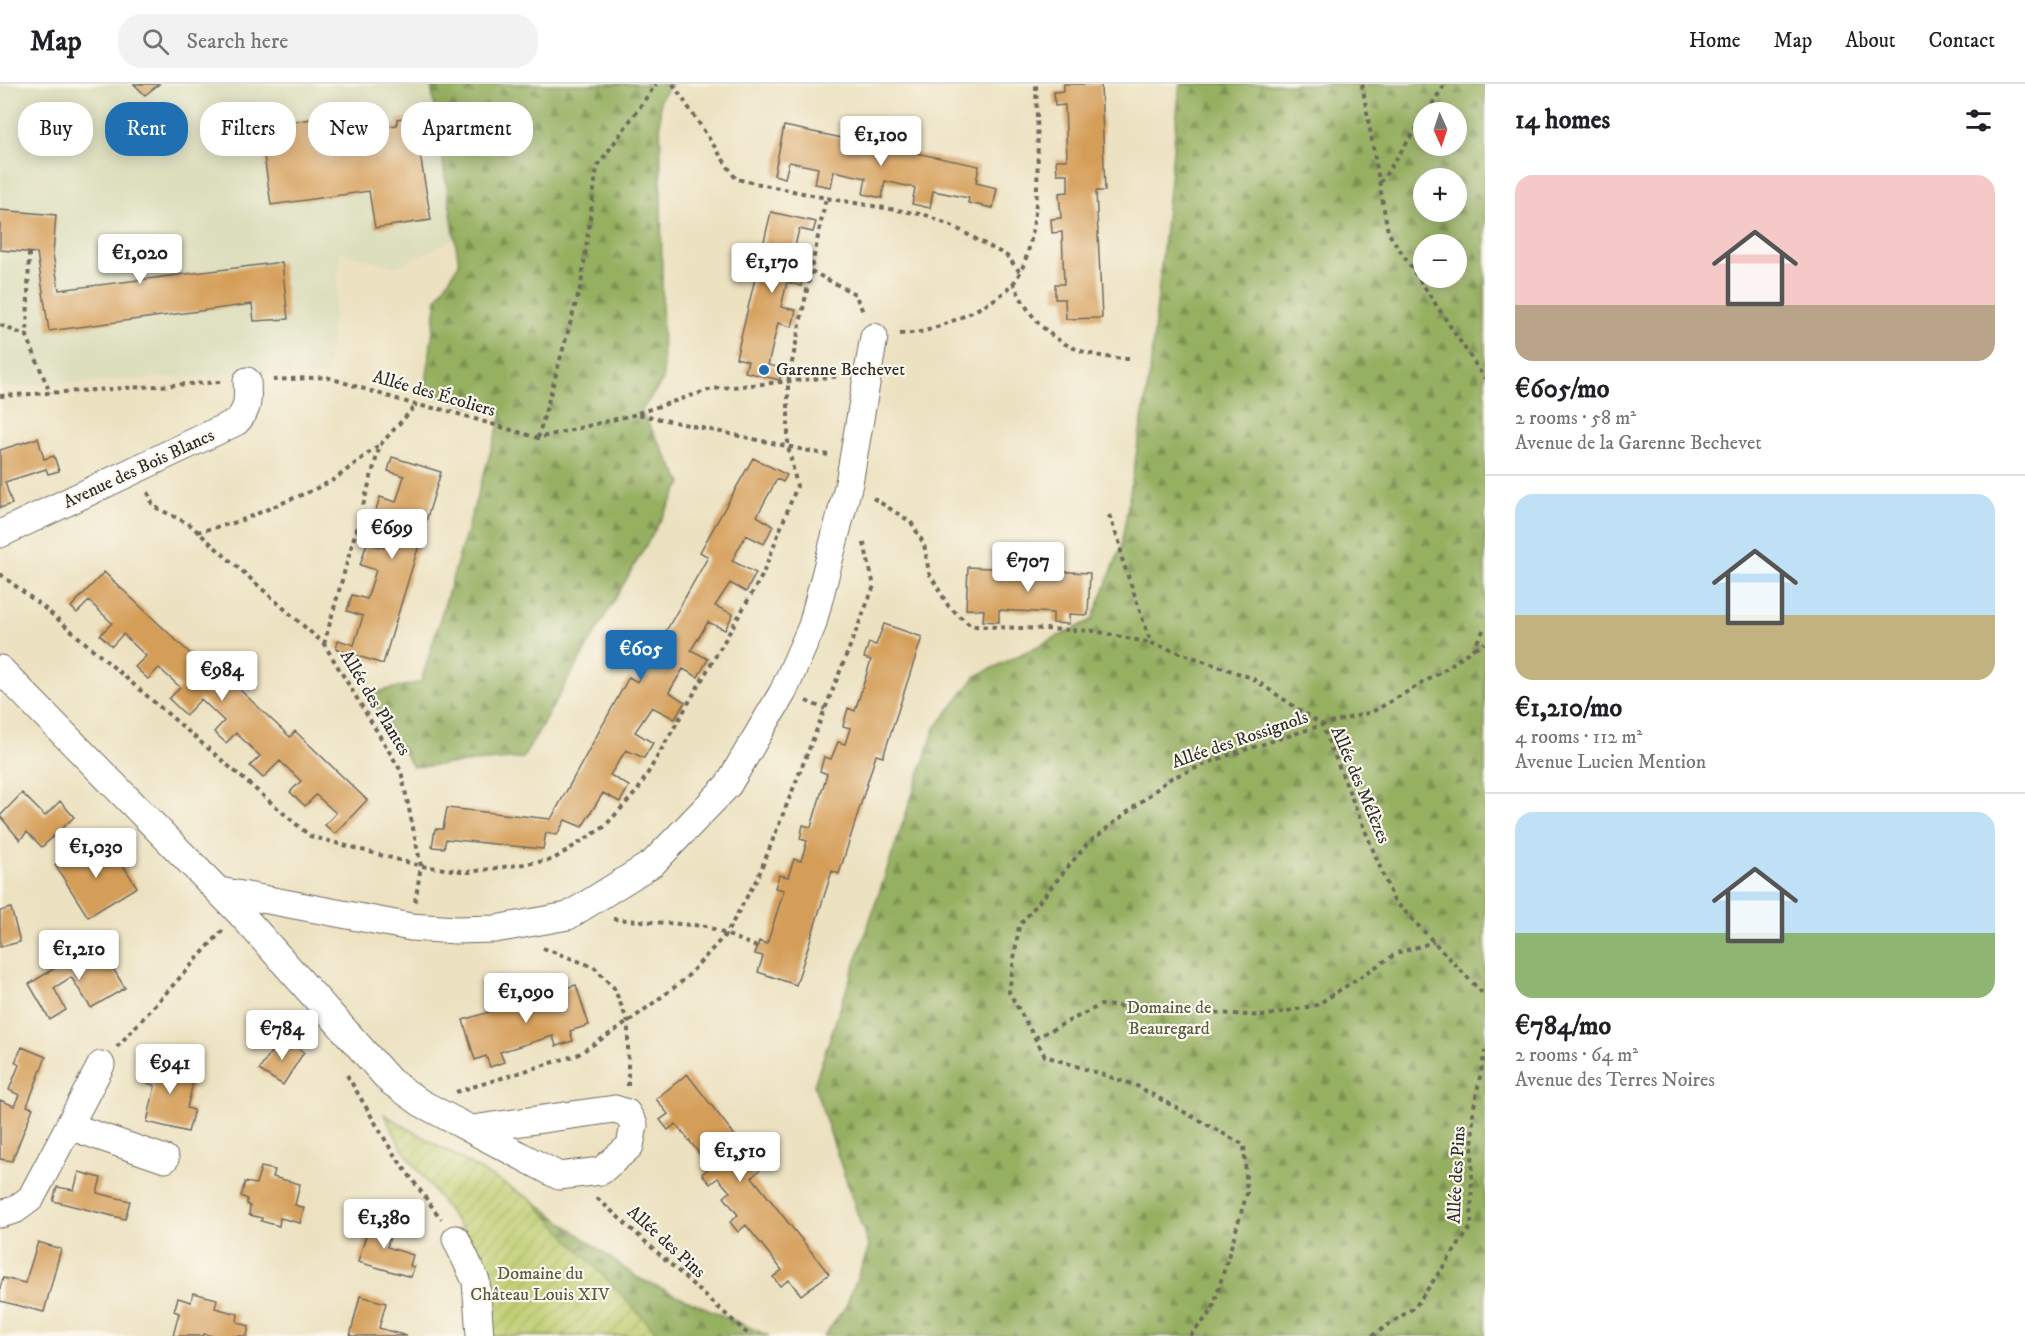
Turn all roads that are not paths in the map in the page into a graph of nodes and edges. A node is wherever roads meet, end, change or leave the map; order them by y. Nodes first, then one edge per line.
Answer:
1 (874, 337) road end
2 (247, 381) road end
3 (0, 534) edge
4 (0, 669) edge
5 (220, 891) junction
6 (101, 1065) road end
7 (69, 1126) junction
8 (472, 1129) junction
9 (165, 1159) dead end
10 (0, 1214) edge
11 (456, 1239) road end
12 (480, 1336) edge

1 - 5 street
2 - 3 street, Avenue des Bois Blancs
4 - 5 street
5 - 8 street
6 - 7 street
7 - 9 street
7 - 10 street
8 - 8 street
11 - 12 street

